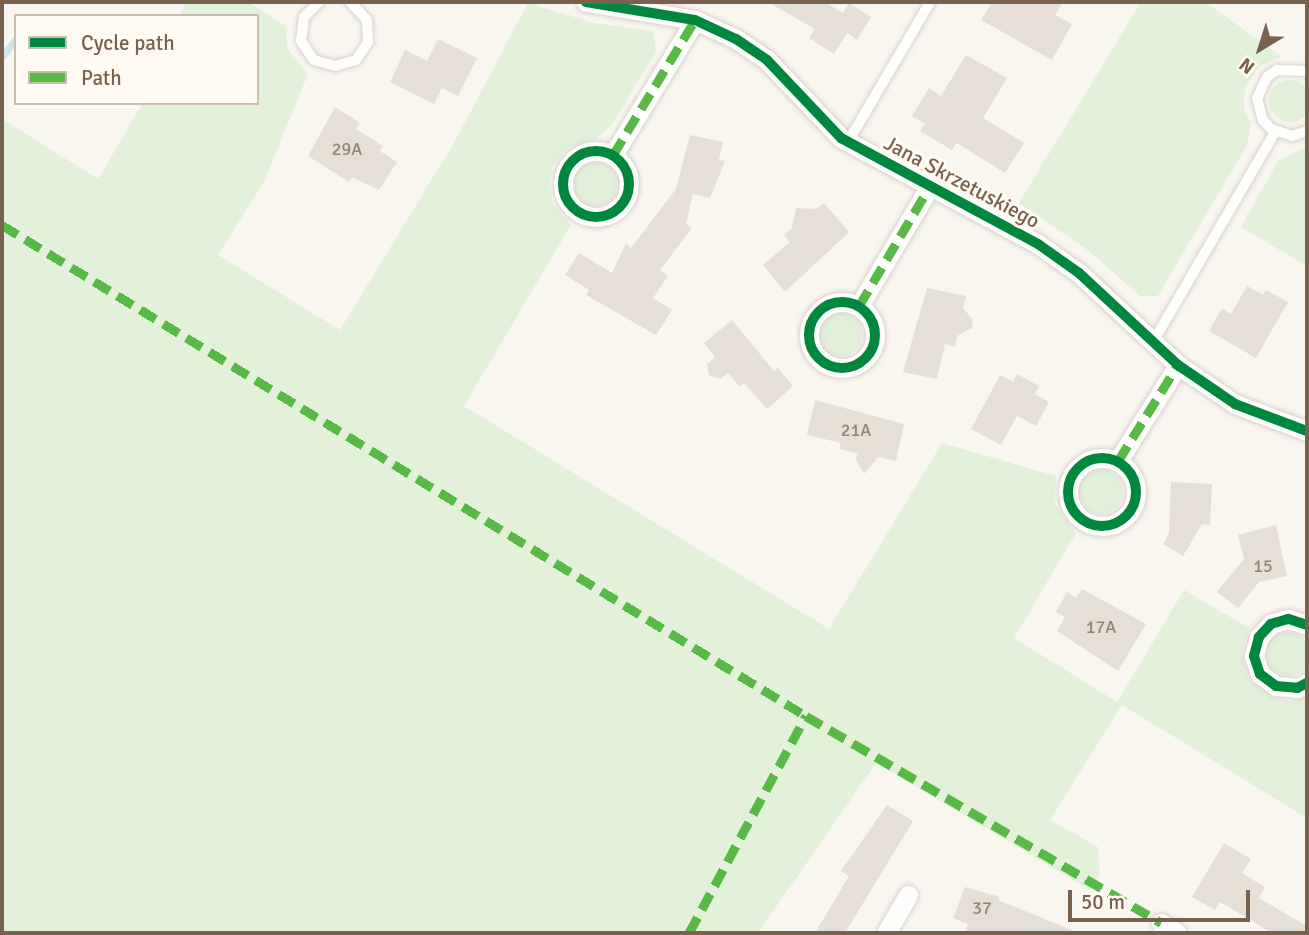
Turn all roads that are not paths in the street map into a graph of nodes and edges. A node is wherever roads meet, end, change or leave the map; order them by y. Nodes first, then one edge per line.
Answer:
1 (319, 2) edge
2 (353, 2) edge
3 (586, 2) edge
4 (930, 2) edge
5 (695, 20) junction
6 (1307, 71) edge
7 (1276, 131) junction
8 (1307, 131) edge
9 (848, 142) junction
10 (613, 155) dead end
11 (930, 186) junction
12 (859, 306) dead end
13 (1153, 342) junction
14 (1178, 365) junction
15 (1307, 431) edge
16 (1118, 461) dead end
17 (1306, 623) edge
18 (1307, 683) edge
19 (908, 895) dead end
20 (886, 933) edge

1 - 2 lane
3 - 5 street, Jana Skrzetuskiego
4 - 9 lane
5 - 9 street, Jana Skrzetuskiego
5 - 10 street
6 - 7 lane
7 - 8 lane
7 - 13 lane
9 - 11 street, Jana Skrzetuskiego
11 - 12 street
11 - 13 street, Jana Skrzetuskiego
13 - 14 street, Jana Skrzetuskiego
14 - 15 street, Jana Skrzetuskiego
14 - 16 street
17 - 18 street
19 - 20 street

